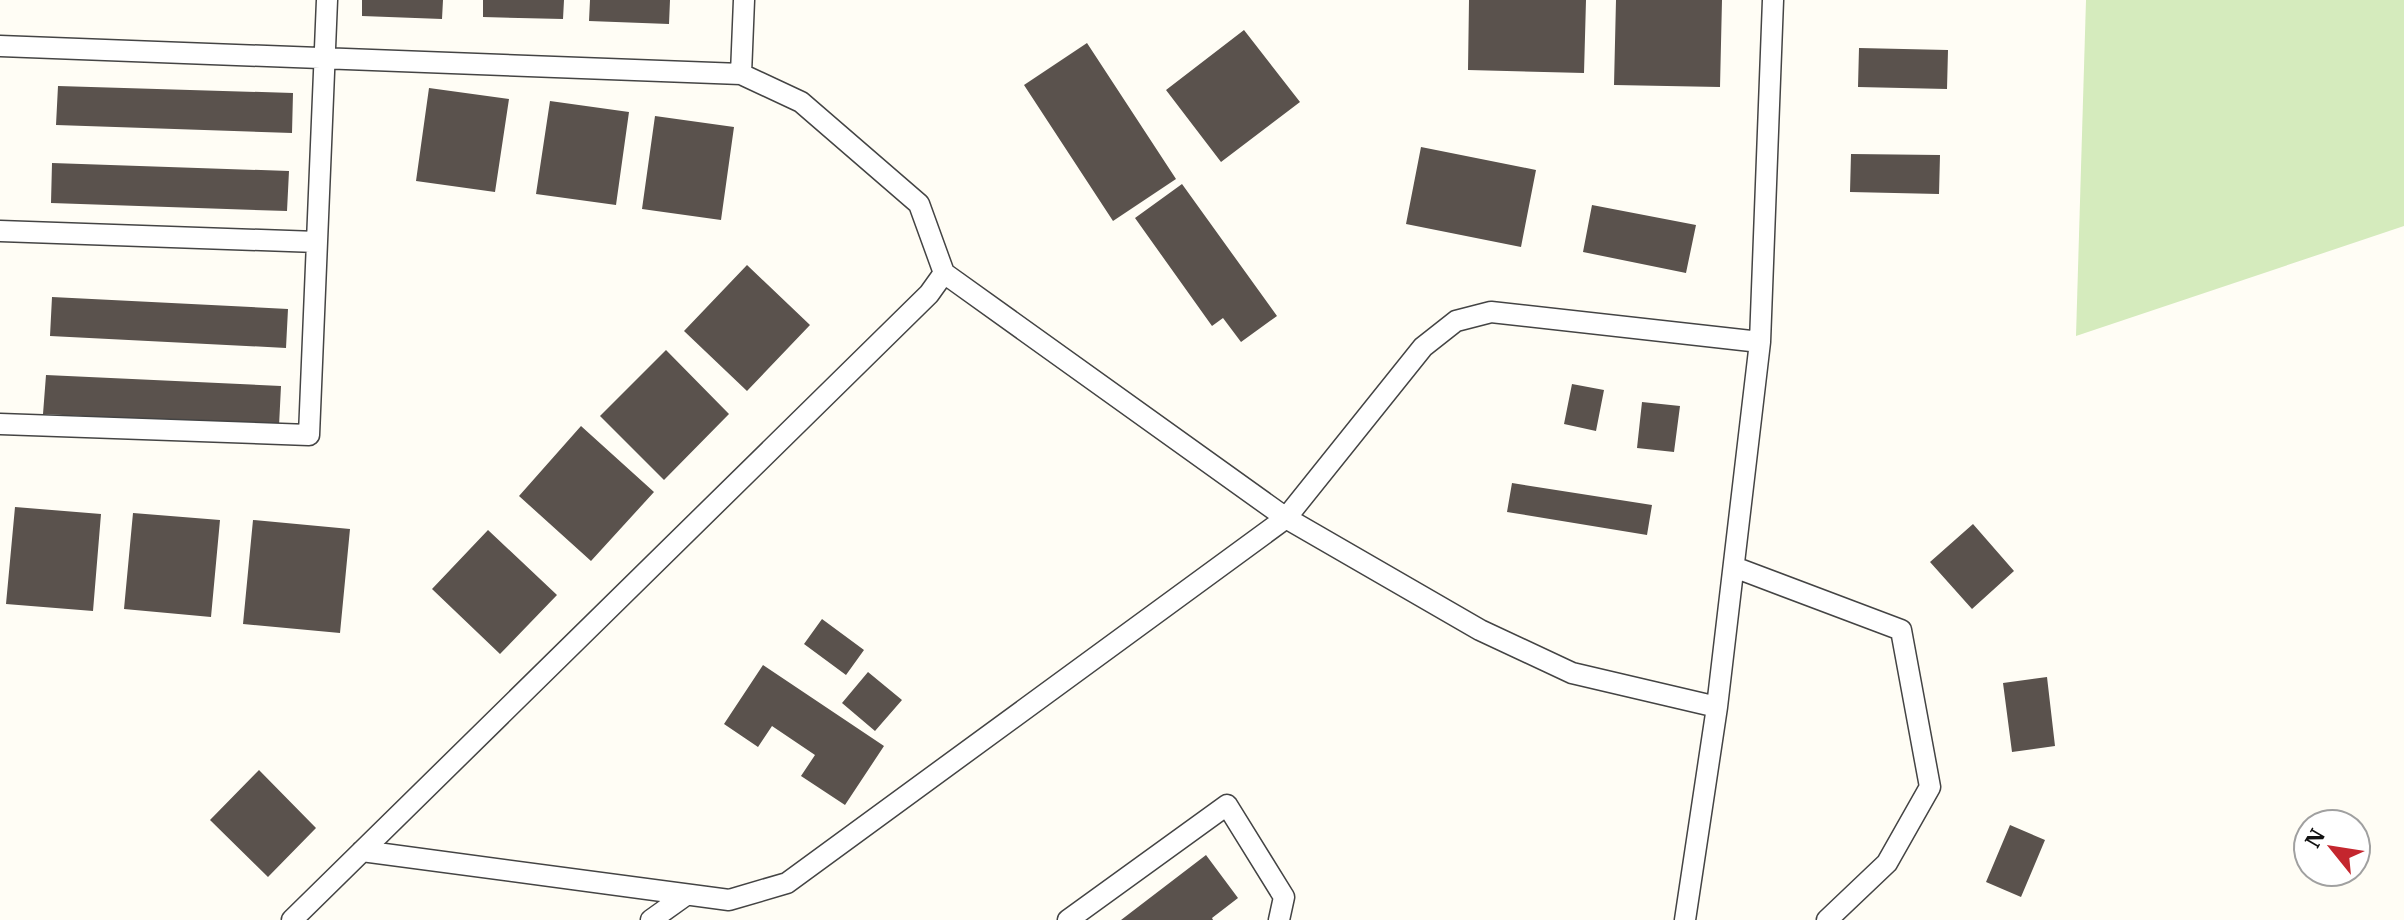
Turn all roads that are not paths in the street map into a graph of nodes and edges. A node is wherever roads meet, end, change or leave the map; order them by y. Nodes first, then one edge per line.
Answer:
1 (327, 0) edge
2 (744, 0) edge
3 (1773, 0) edge
4 (0, 46) edge
5 (324, 59) junction
6 (741, 74) junction
7 (0, 231) edge
8 (317, 242) junction
9 (944, 273) junction
10 (1760, 342) junction
11 (0, 424) edge
12 (1286, 518) junction
13 (1734, 567) junction
14 (1717, 707) junction
15 (362, 851) junction
16 (686, 895) junction
17 (292, 920) edge
18 (651, 920) edge
19 (1068, 920) edge
20 (1279, 920) edge
21 (1685, 920) edge
22 (1827, 920) edge

1 - 5 lane
2 - 6 lane
3 - 10 lane
4 - 5 lane
5 - 6 lane
5 - 8 lane
6 - 9 lane
7 - 8 lane
8 - 11 lane
9 - 12 lane
9 - 15 lane
10 - 12 lane
10 - 13 lane
12 - 14 lane
12 - 16 lane
13 - 14 lane
13 - 22 lane
14 - 21 lane
15 - 16 lane
15 - 17 lane
16 - 18 lane
19 - 20 lane

